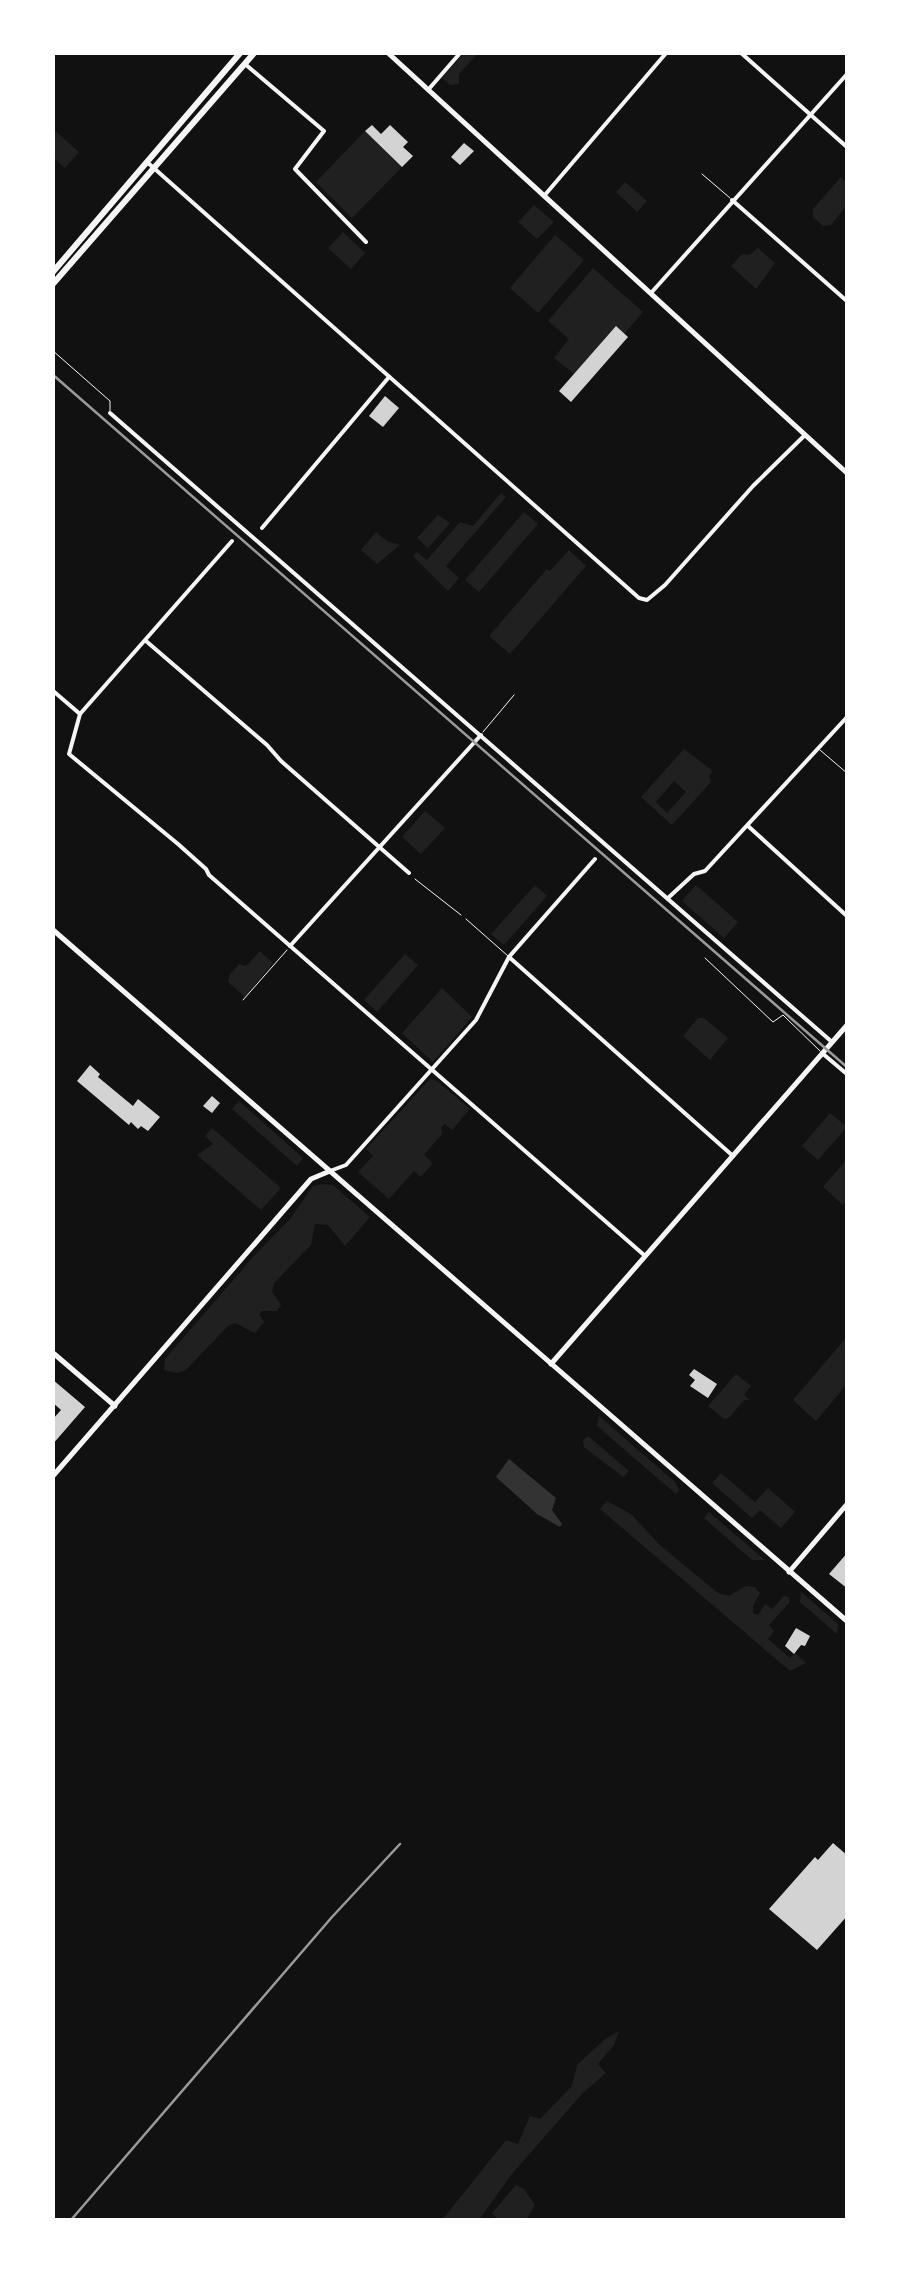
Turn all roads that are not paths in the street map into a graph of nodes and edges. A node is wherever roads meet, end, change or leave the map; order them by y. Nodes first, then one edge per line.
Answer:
1 (240, 52) edge
2 (255, 52) edge
3 (387, 52) edge
4 (461, 52) edge
5 (667, 52) edge
6 (740, 52) edge
7 (246, 64) junction
8 (848, 72) edge
9 (428, 90) junction
10 (810, 114) junction
11 (848, 148) edge
12 (150, 165) junction
13 (702, 174) dead end
14 (544, 196) junction
15 (732, 200) junction
16 (366, 242) dead end
17 (52, 273) edge
18 (52, 285) edge
19 (650, 294) junction
20 (848, 302) edge
21 (52, 350) edge
22 (390, 377) junction
23 (110, 412) joint
24 (805, 435) junction
25 (848, 474) edge
26 (262, 528) dead end
27 (232, 541) dead end
28 (146, 641) junction
29 (52, 690) edge
30 (514, 696) dead end
31 (80, 714) junction
32 (848, 716) edge
33 (480, 734) junction
34 (818, 749) junction
35 (848, 774) edge
36 (748, 826) junction
37 (380, 847) junction
38 (595, 859) dead end
39 (409, 873) road end
40 (668, 898) junction
41 (848, 917) edge
42 (466, 919) road end
43 (52, 929) edge
44 (290, 946) junction
45 (509, 957) junction
46 (706, 958) dead end
47 (848, 1024) edge
48 (832, 1042) junction
49 (822, 1053) junction
50 (430, 1071) junction
51 (848, 1075) edge
52 (733, 1156) junction
53 (330, 1171) junction
54 (645, 1256) junction
55 (52, 1352) edge
56 (551, 1364) junction
57 (115, 1406) junction
58 (52, 1478) edge
59 (848, 1504) edge
60 (790, 1572) junction
61 (848, 1622) edge

1 - 12 main road
2 - 7 main road
3 - 9 main road
4 - 9 street
5 - 14 street
6 - 10 street
7 - 12 main road
7 - 16 street
8 - 10 street
9 - 14 main road
10 - 11 street
10 - 15 street
12 - 17 main road
12 - 18 main road
12 - 22 street
13 - 15 lane
14 - 19 main road
15 - 19 street
15 - 20 street
19 - 24 main road
21 - 23 lane
22 - 24 street
22 - 26 street
23 - 33 street
24 - 25 main road
27 - 28 street
28 - 31 street
28 - 37 street
29 - 31 street
30 - 33 lane
31 - 44 street
32 - 34 street
33 - 37 street
33 - 40 street
34 - 35 lane
34 - 36 street
36 - 40 street
36 - 41 street
37 - 39 street
37 - 44 street
38 - 45 street
40 - 48 street
42 - 45 lane
43 - 53 main road
44 - 50 street
45 - 50 street
45 - 52 street
46 - 49 lane
47 - 48 main road
48 - 49 main road
49 - 51 street
49 - 52 main road
50 - 53 street
50 - 54 street
52 - 54 main road
53 - 56 main road
53 - 57 main road
54 - 56 main road
55 - 57 main road
56 - 60 main road
57 - 58 main road
59 - 60 main road
60 - 61 main road

